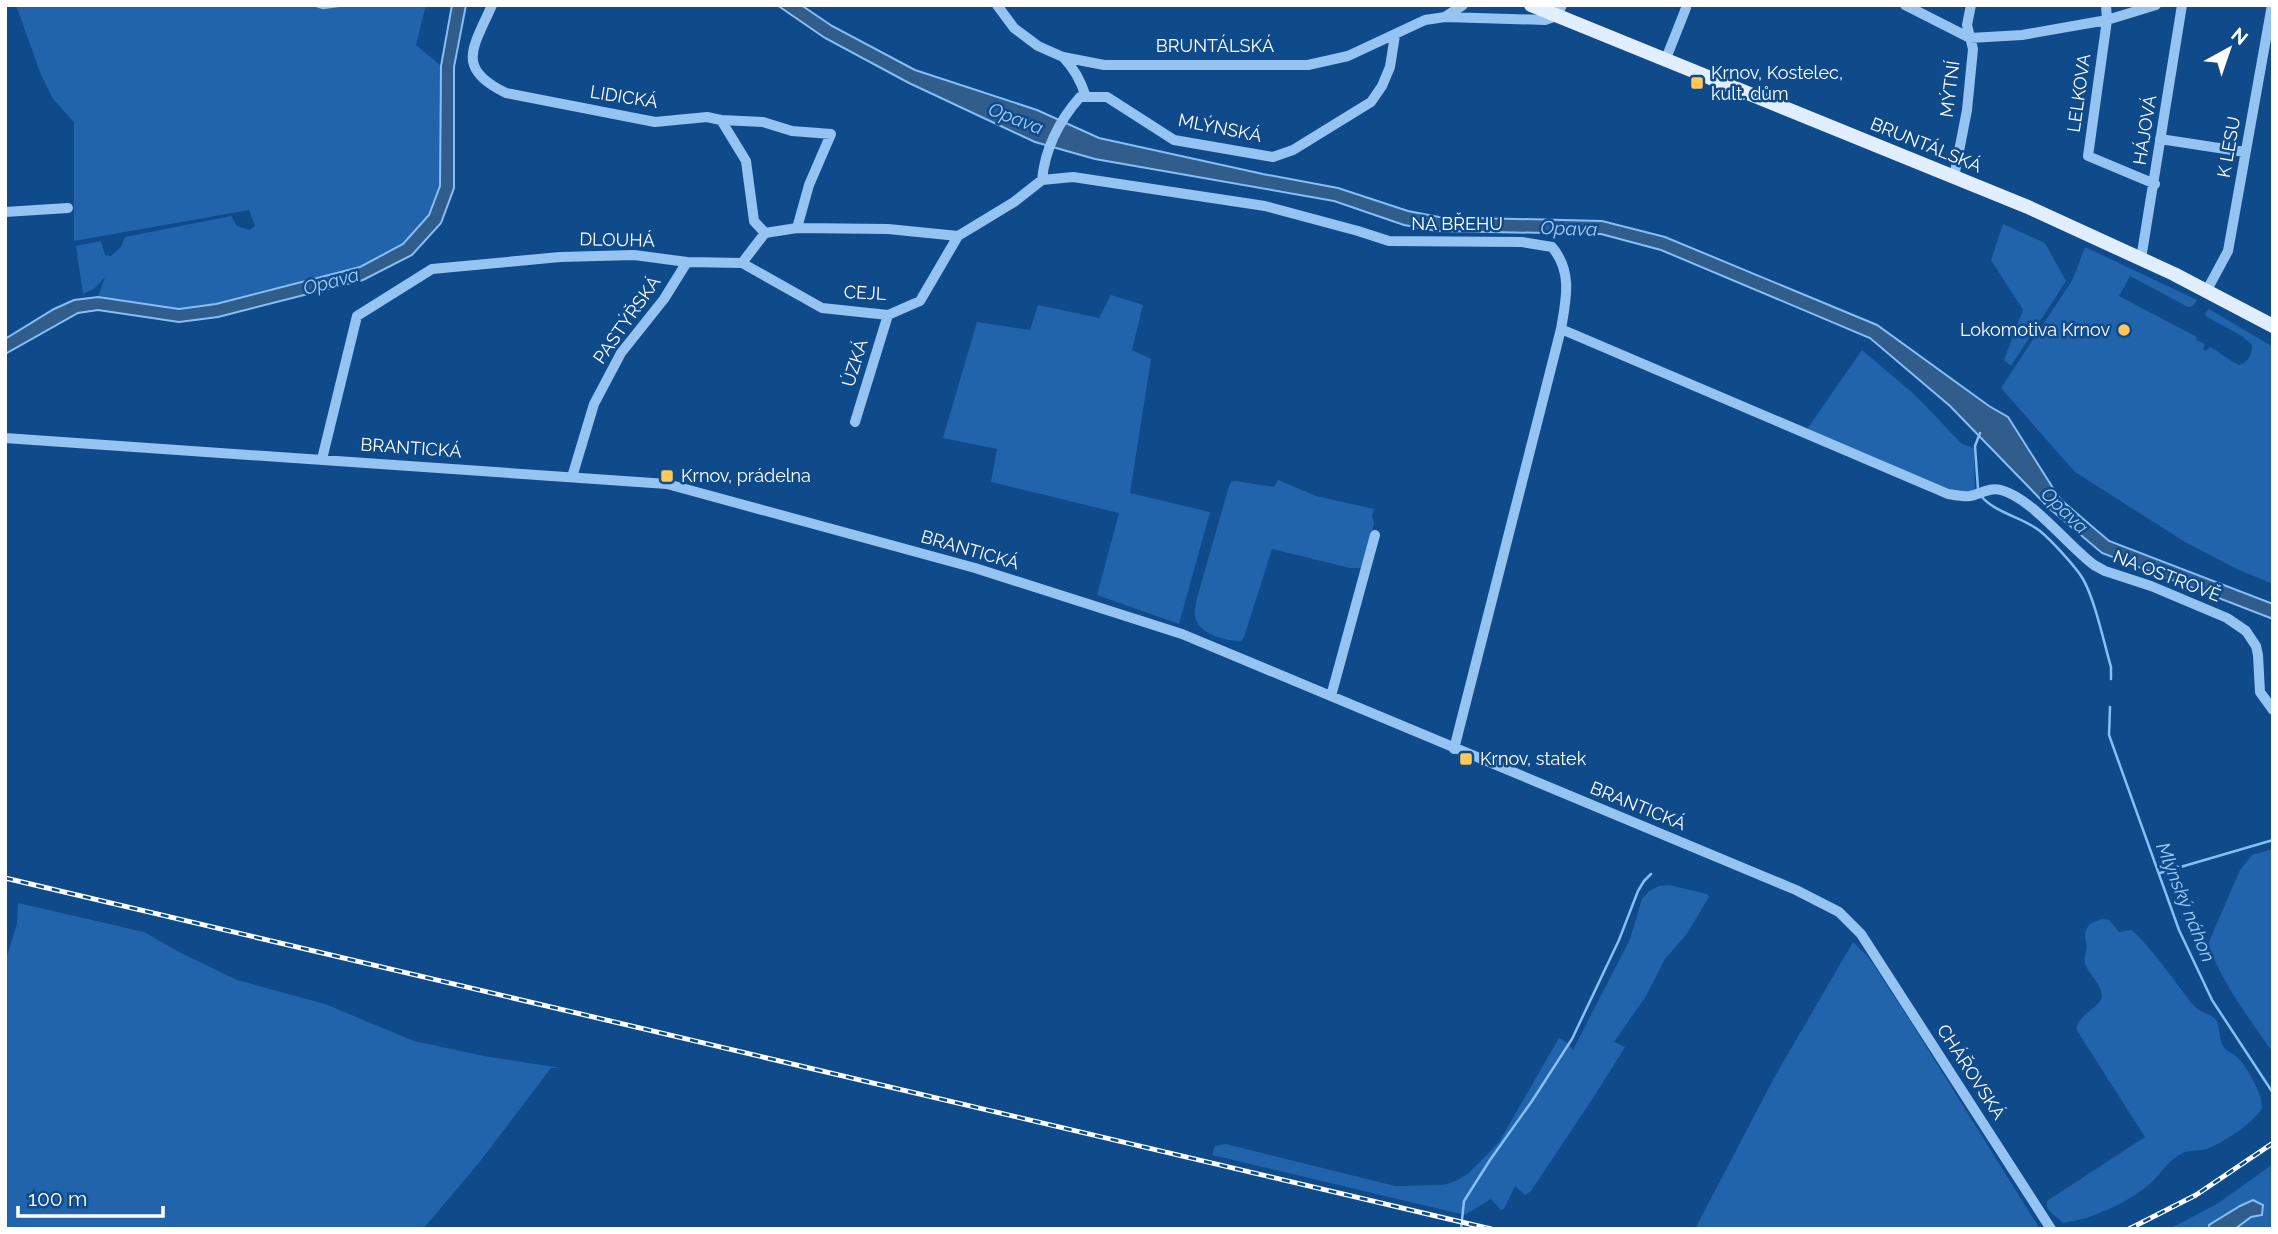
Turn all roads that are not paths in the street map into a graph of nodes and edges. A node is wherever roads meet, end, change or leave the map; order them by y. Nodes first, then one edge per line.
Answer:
1 (492, 5) edge
2 (997, 5) edge
3 (1463, 5) edge
4 (1531, 5) edge
5 (1905, 5) edge
6 (1971, 5) edge
7 (2106, 5) edge
8 (2156, 5) edge
9 (2182, 5) edge
10 (2272, 5) edge
11 (1686, 8) dead end
12 (1559, 11) edge
13 (1445, 17) junction
14 (2106, 20) junction
15 (1395, 35) junction
16 (1970, 38) junction
17 (1063, 57) junction
18 (1665, 61) junction
19 (1086, 97) junction
20 (721, 120) junction
21 (2160, 139) junction
22 (2245, 152) junction
23 (1954, 177) junction
24 (1042, 180) junction
25 (2155, 184) junction
26 (68, 208) dead end
27 (5, 212) edge
28 (797, 228) junction
29 (765, 233) junction
30 (958, 236) junction
31 (2141, 259) junction
32 (687, 262) junction
33 (741, 263) junction
34 (2207, 290) junction
35 (888, 315) junction
36 (2273, 326) edge
37 (1561, 329) junction
38 (855, 422) dead end
39 (5, 438) edge
40 (322, 459) junction
41 (572, 477) junction
42 (1375, 535) dead end
43 (1331, 696) junction
44 (2273, 709) edge
45 (1454, 749) junction
46 (1858, 930) joint
47 (2051, 1229) edge

1 - 20 street, LIDICKÁ
2 - 17 street, BRUNTÁLSKÁ
3 - 13 street, BRUNTÁLSKÁ
4 - 12 main road, BRUNTÁLSKÁ
5 - 16 street
6 - 16 street, MÝTNÍ
7 - 14 street, LELKOVA
8 - 14 street
9 - 21 street, HÁJOVÁ
10 - 22 street, K LESU
11 - 18 street
12 - 13 street, BRUNTÁLSKÁ
12 - 18 main road, BRUNTÁLSKÁ
13 - 15 street, BRUNTÁLSKÁ
14 - 16 street
14 - 25 street, LELKOVA
15 - 17 street, BRUNTÁLSKÁ
15 - 19 street, MLÝNSKÁ
16 - 23 street, MÝTNÍ
17 - 19 street
18 - 23 main road, BRUNTÁLSKÁ
19 - 24 street
20 - 28 street
20 - 29 street
21 - 22 street
21 - 25 street, HÁJOVÁ
22 - 34 street, K LESU
23 - 31 main road, BRUNTÁLSKÁ
24 - 30 street
24 - 37 street, NA BŘEHU
25 - 31 street, HÁJOVÁ
26 - 27 street
28 - 29 street
28 - 30 street
29 - 33 street
30 - 35 street, CEJL
31 - 34 main road, BRUNTÁLSKÁ
32 - 33 street, DLOUHÁ
32 - 40 street, DLOUHÁ
32 - 41 street, PASTÝŘSKÁ
33 - 35 street, CEJL
34 - 36 main road, BRUNTÁLSKÁ
35 - 38 street, ÚZKÁ
37 - 44 street, NA OSTROVĚ
37 - 45 street
39 - 40 street, BRANTICKÁ
40 - 41 street, BRANTICKÁ
41 - 43 street, BRANTICKÁ
42 - 43 street
43 - 45 street, BRANTICKÁ
45 - 46 street, BRANTICKÁ
46 - 47 street, CHÁŘOVSKÁ

